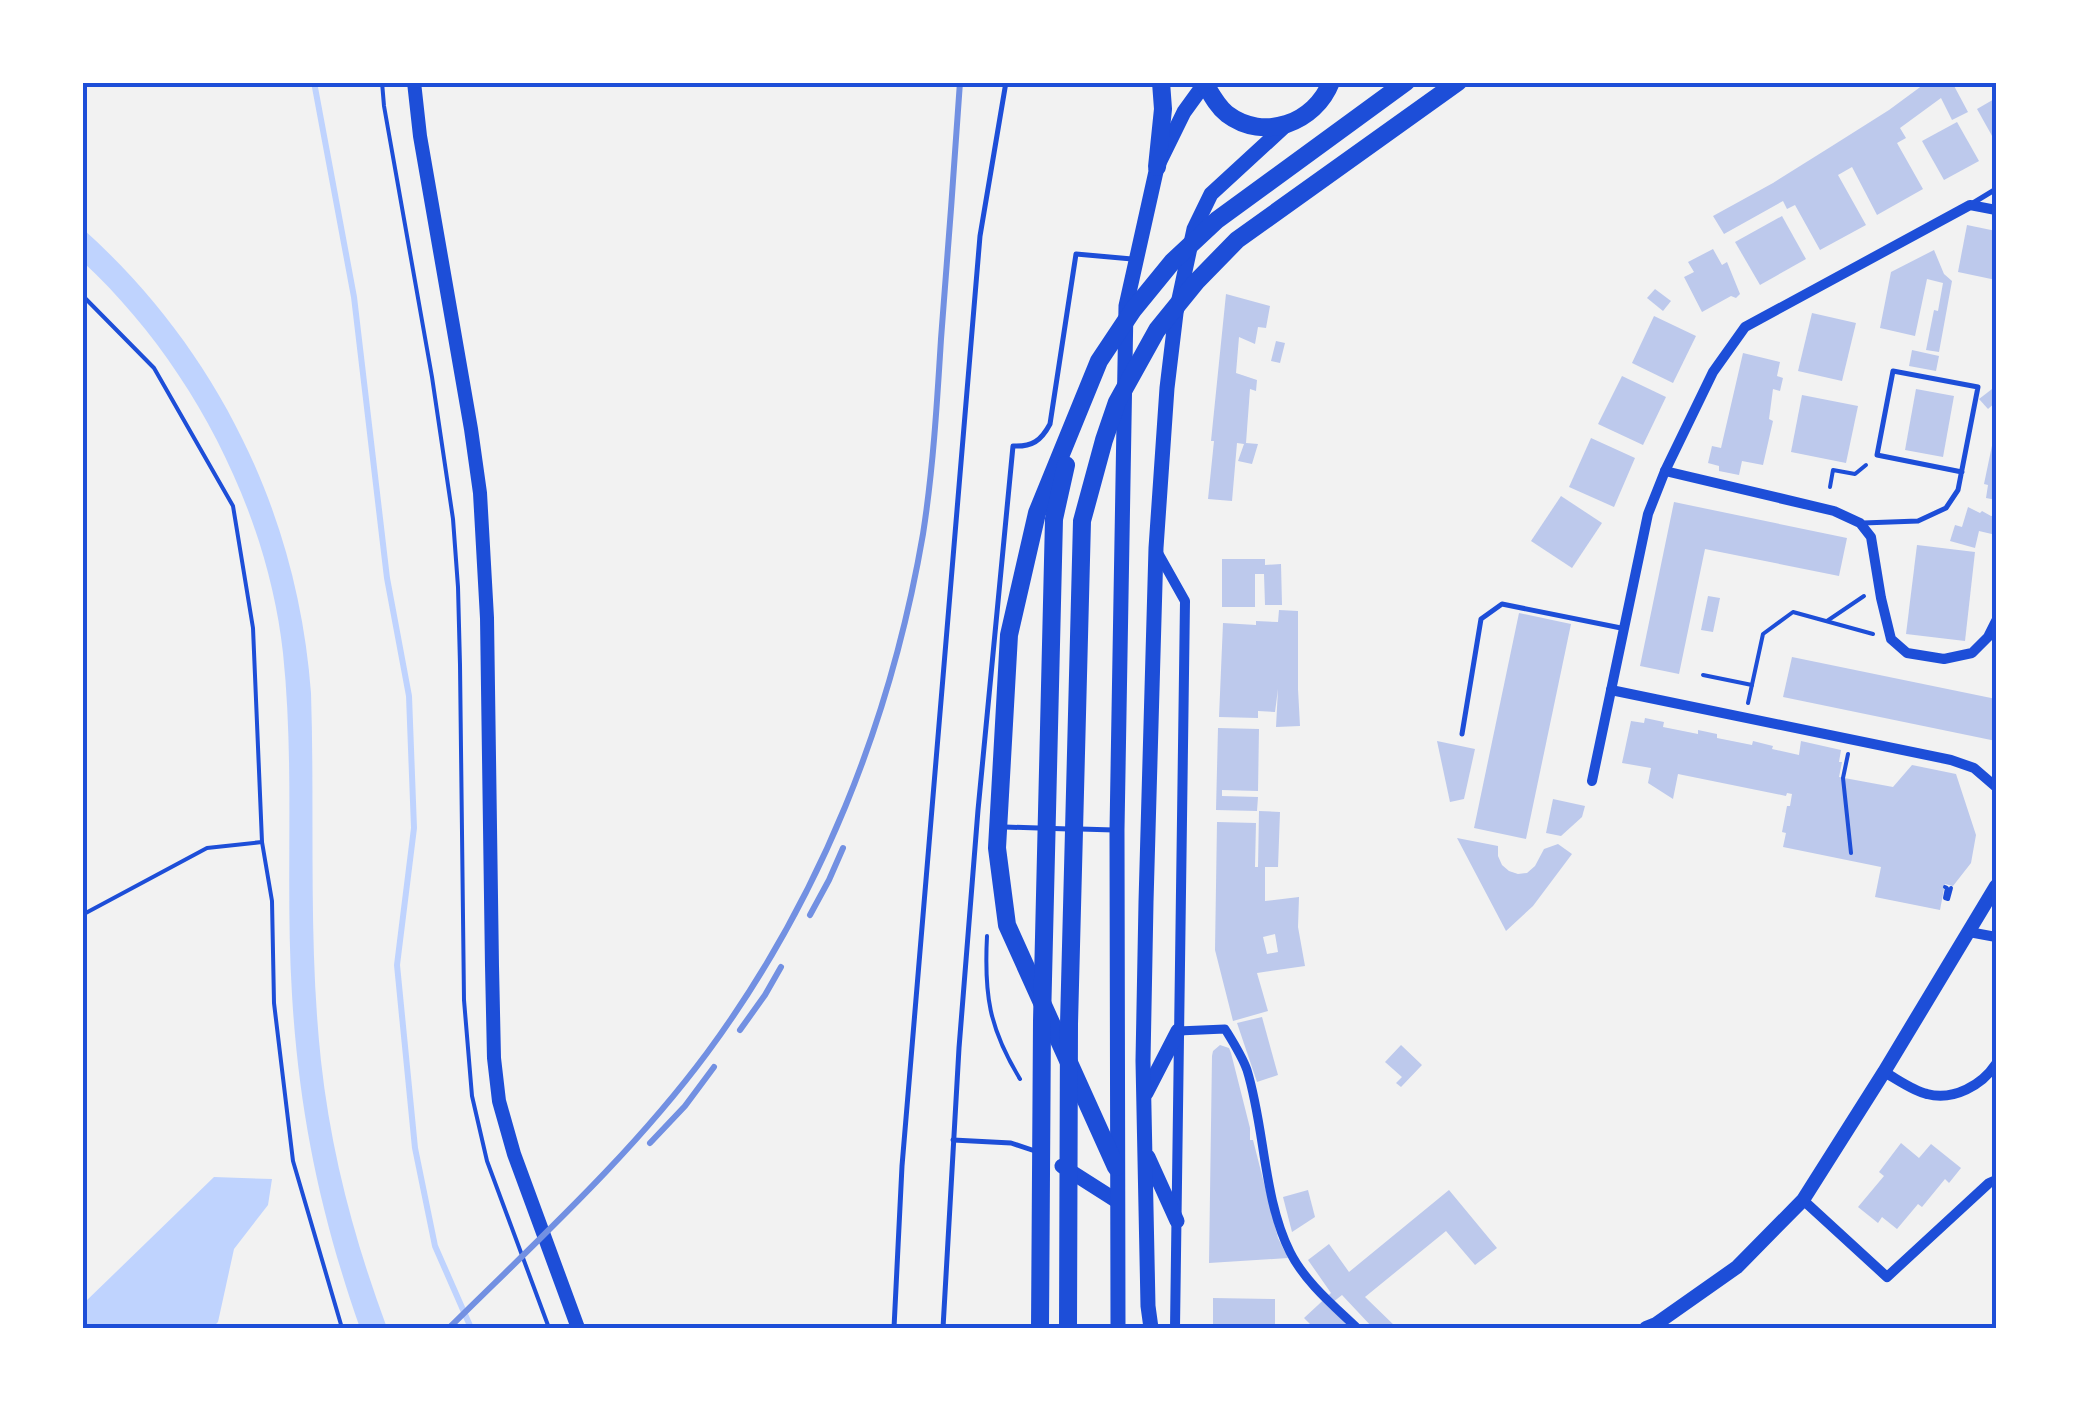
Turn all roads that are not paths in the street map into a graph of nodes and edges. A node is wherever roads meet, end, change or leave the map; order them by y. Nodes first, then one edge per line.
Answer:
1 (414, 82) edge
2 (1006, 82) edge
3 (1161, 82) edge
4 (1331, 82) edge
5 (1406, 82) edge
6 (1458, 82) edge
7 (1204, 83) edge
8 (1286, 125) junction
9 (1157, 167) junction
10 (1996, 189) edge
11 (1970, 205) junction
12 (1996, 210) edge
13 (1136, 260) junction
14 (1073, 429) junction
15 (1665, 471) junction
16 (1962, 472) junction
17 (1860, 523) junction
18 (1156, 548) junction
19 (1996, 621) edge
20 (1624, 629) junction
21 (1611, 690) junction
22 (1462, 734) dead end
23 (1592, 781) dead end
24 (1996, 787) edge
25 (977, 826) junction
26 (1117, 830) junction
27 (1996, 886) edge
28 (1969, 932) junction
29 (1996, 937) edge
30 (1178, 1031) junction
31 (1996, 1064) edge
32 (1884, 1072) junction
33 (1144, 1097) junction
34 (953, 1140) junction
35 (1145, 1149) junction
36 (1062, 1166) junction
37 (1116, 1168) junction
38 (1996, 1180) edge
39 (1118, 1200) junction
40 (1803, 1200) junction
41 (1177, 1222) junction
42 (578, 1328) edge
43 (894, 1328) edge
44 (943, 1328) edge
45 (1040, 1328) edge
46 (1064, 1328) edge
47 (1118, 1328) edge
48 (1152, 1328) edge
49 (1175, 1328) edge
50 (1357, 1328) edge
51 (1646, 1328) edge

1 - 42 street
2 - 43 lane
3 - 9 main road
4 - 8 main road
5 - 14 main road
6 - 46 main road
7 - 8 main road
7 - 9 main road
8 - 18 main road
9 - 13 main road
10 - 11 lane
11 - 12 street
11 - 15 street
13 - 25 lane
13 - 26 main road
14 - 37 main road
14 - 45 main road
15 - 17 street
15 - 20 street
16 - 16 lane
16 - 17 lane
17 - 19 street
18 - 30 street
18 - 33 main road
20 - 21 street
20 - 22 lane
21 - 23 street
21 - 24 street
25 - 26 lane
25 - 34 lane
26 - 37 main road
27 - 28 street
28 - 29 street
28 - 32 street
30 - 33 main road
30 - 41 street
30 - 50 street
31 - 32 street
32 - 40 street
33 - 35 main road
34 - 36 lane
34 - 44 lane
35 - 41 main road
35 - 48 main road
36 - 39 main road
36 - 46 lane
37 - 39 main road
38 - 40 street
39 - 47 main road
40 - 51 street
41 - 49 street

